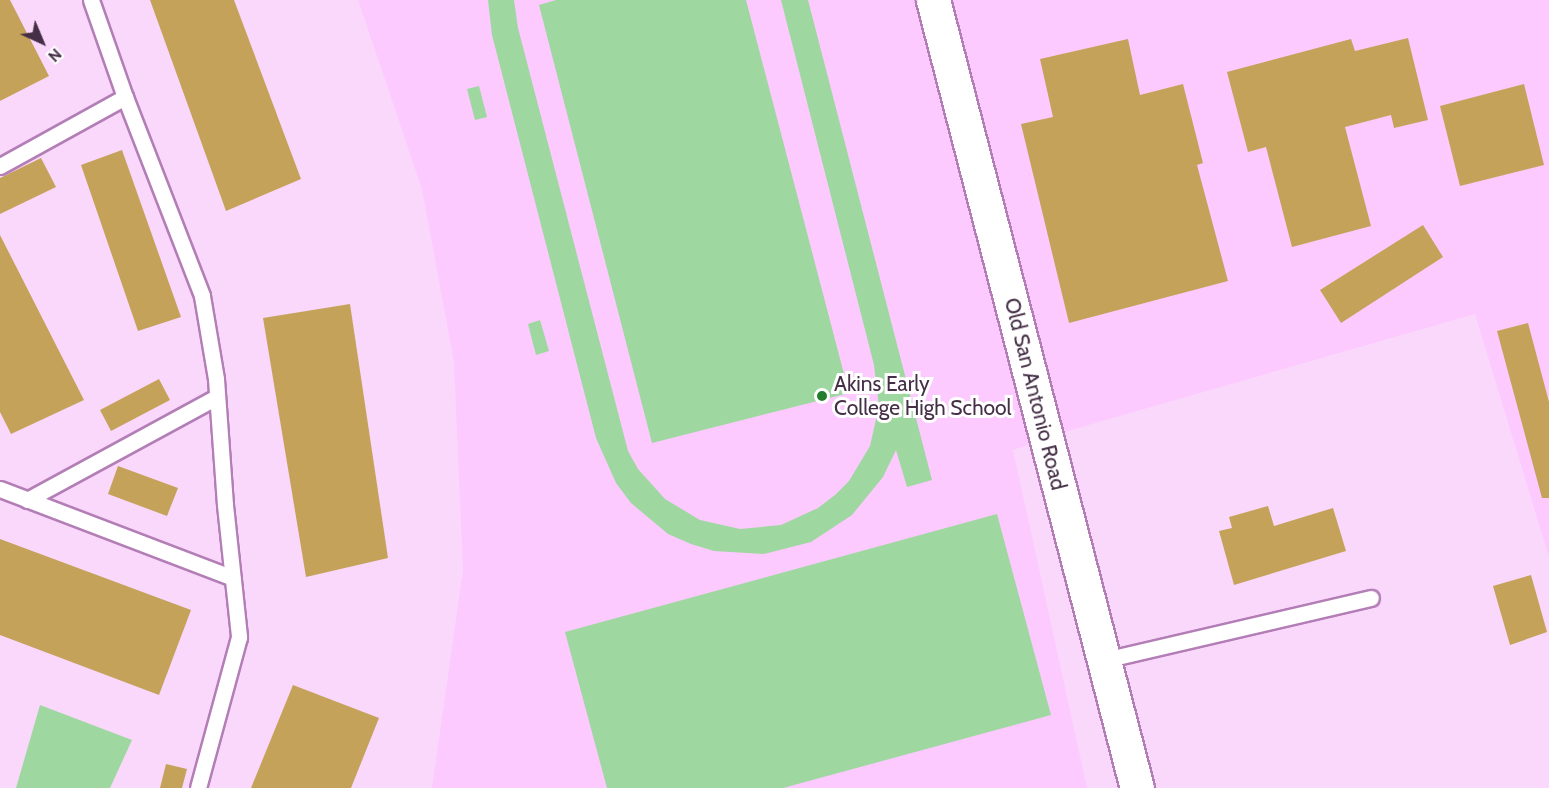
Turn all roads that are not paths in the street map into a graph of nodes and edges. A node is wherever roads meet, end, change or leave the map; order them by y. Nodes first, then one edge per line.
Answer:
1 (91, 0) edge
2 (933, 0) edge
3 (125, 97) junction
4 (0, 166) edge
5 (217, 398) junction
6 (0, 489) edge
7 (27, 500) junction
8 (233, 578) junction
9 (1371, 598) dead end
10 (1104, 660) junction
11 (198, 788) edge
12 (1137, 788) edge

1 - 3 lane
2 - 10 street, Old San Antonio Road
3 - 4 lane
3 - 5 lane
5 - 7 lane
5 - 8 lane
6 - 7 lane
7 - 8 lane
8 - 11 lane
9 - 10 lane
10 - 12 street, Old San Antonio Road

